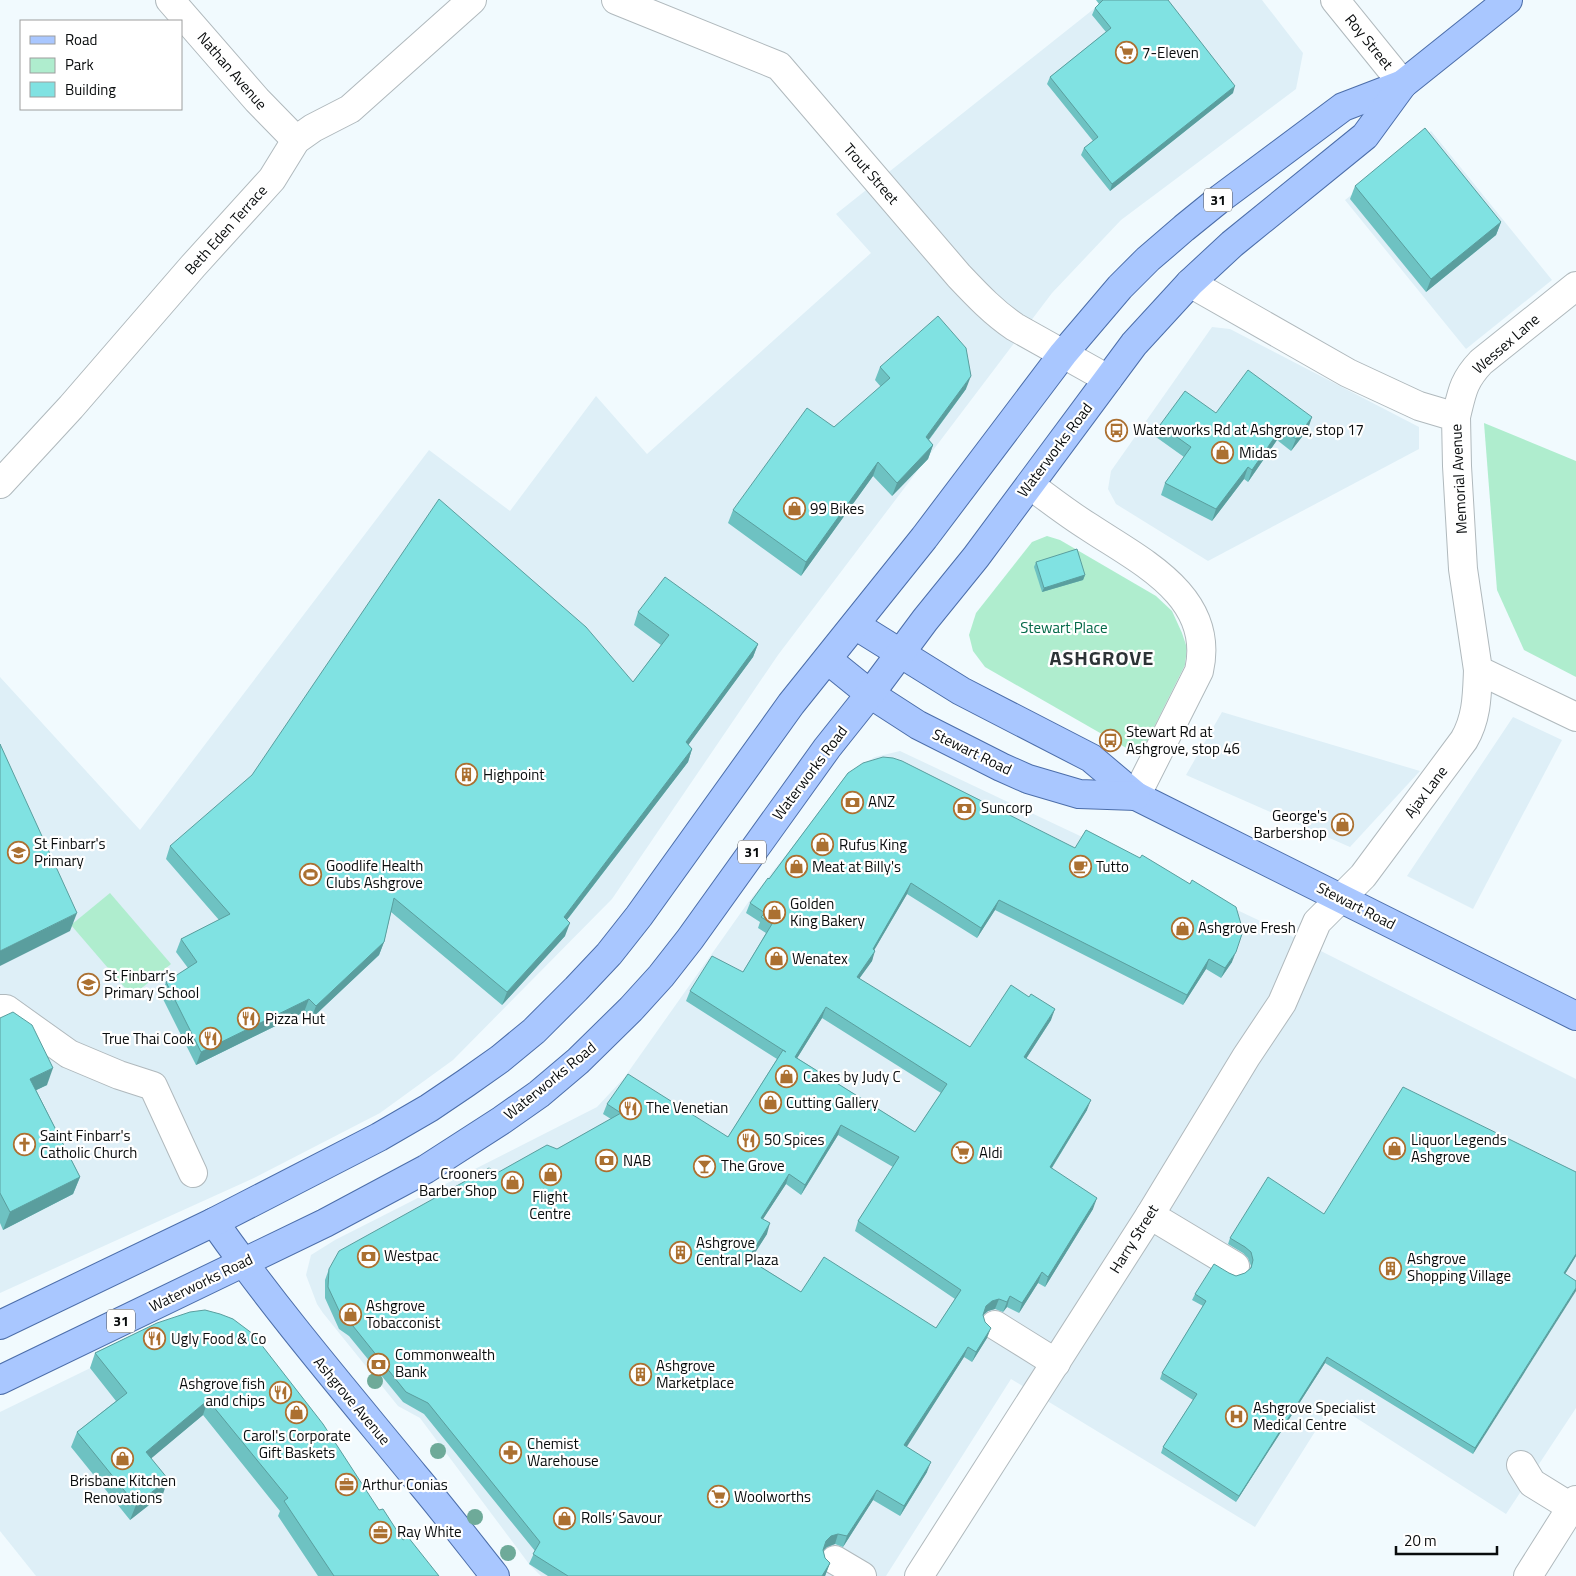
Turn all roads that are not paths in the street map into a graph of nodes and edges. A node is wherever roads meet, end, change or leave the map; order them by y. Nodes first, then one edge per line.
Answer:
1 (170, 0) edge
2 (472, 0) edge
3 (616, 0) edge
4 (1335, 0) edge
5 (1508, 0) edge
6 (1403, 84) junction
7 (296, 140) junction
8 (1190, 283) junction
9 (1576, 286) edge
10 (1063, 354) junction
11 (1108, 379) junction
12 (1456, 417) junction
13 (0, 484) edge
14 (1030, 485) junction
15 (855, 625) junction
16 (899, 653) junction
17 (828, 660) junction
18 (1478, 670) junction
19 (870, 694) junction
20 (1576, 717) edge
21 (1136, 796) junction
22 (1340, 898) junction
23 (0, 1009) edge
24 (1576, 1016) edge
25 (193, 1173) dead end
26 (1150, 1215) junction
27 (214, 1222) junction
28 (243, 1263) junction
29 (1235, 1266) dead end
30 (0, 1325) edge
31 (995, 1325) dead end
32 (1056, 1363) junction
33 (0, 1380) edge
34 (1520, 1465) dead end
35 (1574, 1504) edge
36 (835, 1560) dead end
37 (495, 1576) edge
38 (862, 1576) edge
39 (920, 1576) edge
40 (1528, 1576) edge

1 - 7 street, Nathan Avenue
2 - 7 street, Beth Eden Terrace
3 - 10 street, Trout Street
4 - 6 street, Roy Street
5 - 6 main road, Waterworks Road / 31
6 - 8 main road, Waterworks Road / 31
6 - 10 main road, Waterworks Road / 31
7 - 13 street, Beth Eden Terrace
8 - 11 main road, Waterworks Road / 31
8 - 12 street, Memorial Avenue
9 - 12 street, Wessex Lane
10 - 11 street, Trout Street
10 - 15 main road, Waterworks Road / 31
11 - 14 main road, Waterworks Road / 31
12 - 18 street, Memorial Avenue
14 - 16 main road, Waterworks Road / 31
14 - 21 street
15 - 16 main road, Stewart Road
15 - 17 main road, Waterworks Road / 31
16 - 19 main road, Waterworks Road / 31
16 - 21 main road, Stewart Road
17 - 19 main road, Stewart Road
17 - 27 main road, Waterworks Road / 31
18 - 20 street
18 - 22 street, Ajax Lane
19 - 21 main road, Stewart Road
19 - 28 main road, Waterworks Road / 31
21 - 22 main road, Stewart Road
22 - 24 main road, Stewart Road
22 - 26 street, Harry Street
23 - 25 street
26 - 29 street
26 - 32 street, Harry Street
27 - 28 main road, Ashgrove Avenue
27 - 30 main road, Waterworks Road / 31
28 - 33 main road, Waterworks Road / 31
28 - 37 main road, Ashgrove Avenue
31 - 32 street
32 - 39 street, Harry Street
34 - 35 street
35 - 40 street
36 - 38 street

